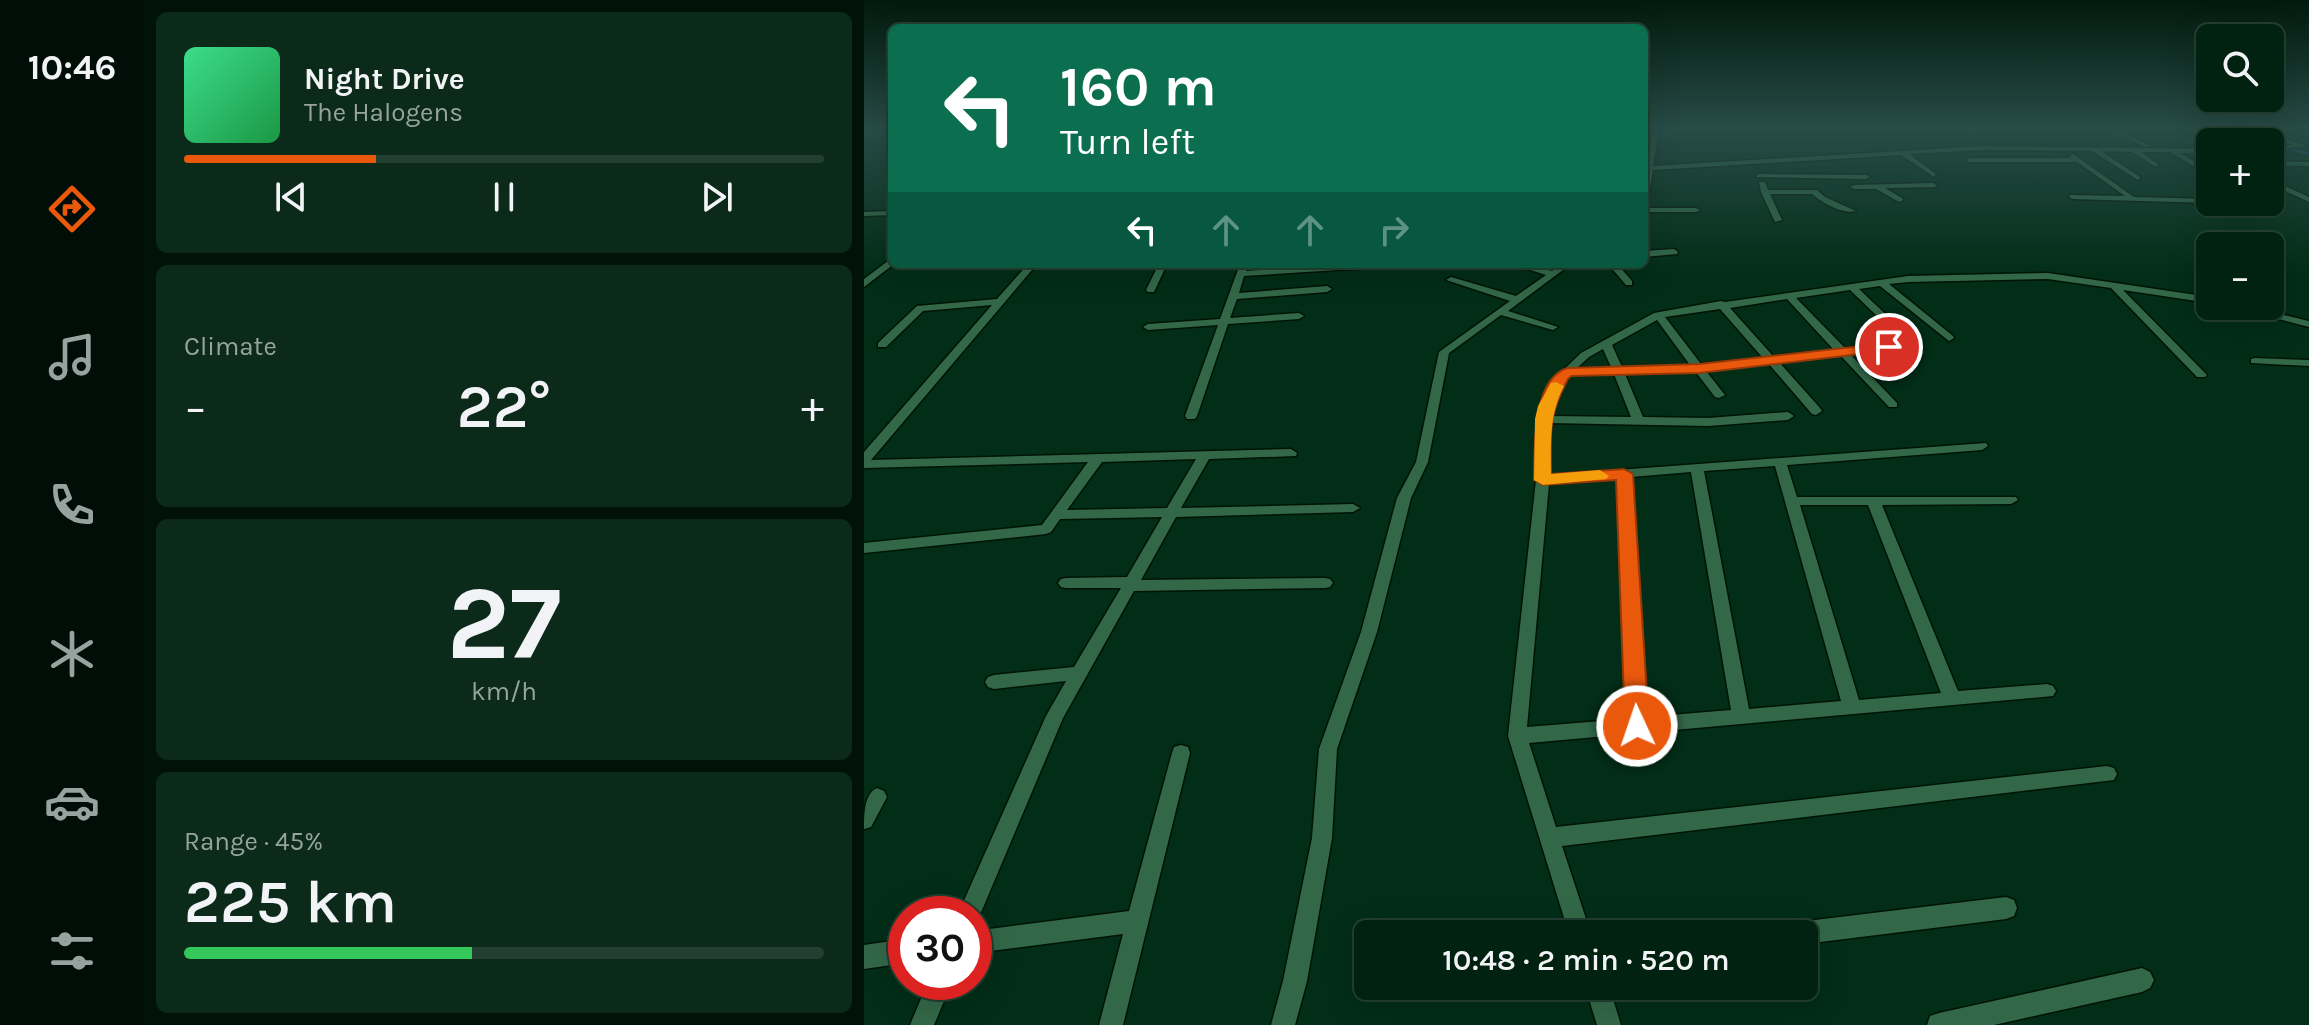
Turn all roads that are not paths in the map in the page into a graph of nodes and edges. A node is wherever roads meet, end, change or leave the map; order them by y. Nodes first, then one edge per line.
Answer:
1 (1759, 178) edge
2 (1847, 178) edge
3 (2104, 178) edge
4 (1934, 185) dead end
5 (1854, 187) junction
6 (1878, 187) junction
7 (2284, 188) edge
8 (1765, 192) junction
9 (1888, 193) junction
10 (1943, 194) dead end
11 (2073, 197) dead end
12 (2132, 197) junction
13 (1862, 198) dead end
14 (1899, 200) dead end
15 (2196, 200) edge
16 (2309, 200) edge
17 (1648, 210) edge
18 (1696, 210) dead end
19 (1852, 211) dead end
20 (888, 213) edge
21 (864, 214) edge
22 (1778, 220) dead end
23 (1674, 252) dead end
24 (1648, 254) edge
25 (888, 264) edge
26 (1030, 268) edge
27 (1161, 268) edge
28 (1274, 268) edge
29 (1616, 268) edge
30 (1243, 269) edge
31 (1560, 269) edge
32 (1451, 280) dead end
33 (1629, 283) dead end
34 (864, 284) edge
35 (1884, 285) junction
36 (2114, 286) junction
37 (1853, 288) junction
38 (1327, 289) dead end
39 (1151, 290) dead end
40 (1233, 296) junction
41 (1789, 296) junction
42 (2196, 298) edge
43 (1518, 300) junction
44 (1000, 302) junction
45 (1721, 304) junction
46 (1500, 312) junction
47 (1658, 315) junction
48 (1299, 316) dead end
49 (2284, 318) edge
50 (1224, 322) junction
51 (2309, 324) edge
52 (1148, 327) dead end
53 (1553, 327) dead end
54 (1949, 338) dead end
55 (882, 345) dead end
56 (1607, 345) junction
57 (1842, 352) junction
58 (1773, 360) junction
59 (2255, 361) dead end
60 (2309, 363) edge
61 (1699, 368) junction
62 (1618, 371) junction
63 (1567, 372) junction
64 (2201, 375) dead end
65 (1719, 395) dead end
66 (1893, 405) dead end
67 (1816, 411) dead end
68 (1191, 416) dead end
69 (1788, 416) dead end
70 (1543, 419) junction
71 (1639, 421) junction
72 (1982, 446) dead end
73 (1291, 453) dead end
74 (1204, 456) junction
75 (1098, 458) junction
76 (864, 462) edge
77 (1780, 462) junction
78 (1697, 468) junction
79 (1624, 474) junction
80 (1543, 480) junction
81 (1873, 500) junction
82 (2011, 500) dead end
83 (1792, 501) junction
84 (1353, 508) dead end
85 (1172, 512) junction
86 (1056, 515) junction
87 (864, 548) edge
88 (1066, 583) dead end
89 (1325, 583) dead end
90 (1130, 584) junction
91 (1079, 673) junction
92 (994, 682) dead end
93 (2047, 691) dead end
94 (1952, 699) junction
95 (1852, 708) junction
96 (1741, 717) junction
97 (1637, 726) junction
98 (1517, 736) junction
99 (1181, 753) dead end
100 (2107, 774) dead end
101 (864, 799) edge
102 (864, 820) edge
103 (1549, 838) junction
104 (977, 896) edge
105 (2006, 908) dead end
106 (1575, 920) edge
107 (1138, 921) junction
108 (1818, 931) edge
109 (992, 940) edge
110 (888, 954) edge
111 (864, 957) edge
112 (2142, 980) dead end
113 (932, 1000) edge
114 (1601, 1000) edge
115 (922, 1025) edge
116 (1111, 1025) edge
117 (1283, 1025) edge
118 (1609, 1025) edge
119 (1939, 1025) edge

1 - 8 street
2 - 5 street
3 - 12 street
4 - 6 street
5 - 6 street
5 - 13 street
6 - 9 street
7 - 16 street
8 - 19 street
8 - 22 street
9 - 10 street
9 - 14 street
11 - 12 street
12 - 15 street
17 - 18 street
20 - 21 street
23 - 24 street
25 - 34 street
26 - 44 street
27 - 39 street
28 - 30 street
29 - 33 street
30 - 40 street
31 - 43 street
32 - 43 street
35 - 36 street
35 - 37 street
35 - 54 street
36 - 42 street
36 - 64 street
37 - 41 street
37 - 57 street
38 - 40 street
40 - 50 street
41 - 45 street
41 - 57 street
43 - 46 street
44 - 55 street
44 - 76 street
45 - 47 street
45 - 58 street
46 - 53 street
46 - 117 street
47 - 56 street
47 - 61 street
48 - 50 street
49 - 51 street
50 - 52 street
50 - 68 street
56 - 62 street
56 - 63 street
57 - 58 street
57 - 66 street
58 - 61 street
58 - 67 street
59 - 60 street
61 - 62 street
61 - 65 street
62 - 63 street
62 - 71 street
63 - 70 street
69 - 71 street
70 - 71 street
70 - 80 street
72 - 77 street
73 - 74 street
74 - 75 street
74 - 85 street
75 - 76 street
75 - 86 street
77 - 78 street
77 - 83 street
78 - 79 street
78 - 96 street
79 - 80 street
79 - 97 street
80 - 98 street
81 - 82 street
81 - 83 street
81 - 94 street
83 - 95 street
84 - 85 street
85 - 86 street
85 - 90 street
86 - 87 street
88 - 90 street
89 - 90 street
90 - 91 street
91 - 92 street
91 - 104 street
93 - 94 street
94 - 95 street
95 - 96 street
96 - 97 street
97 - 98 street
98 - 103 street
99 - 107 street
100 - 103 street
101 - 102 street
103 - 106 street
105 - 108 street
107 - 109 street
107 - 116 street
110 - 111 street
112 - 119 street
113 - 115 street
114 - 118 street

